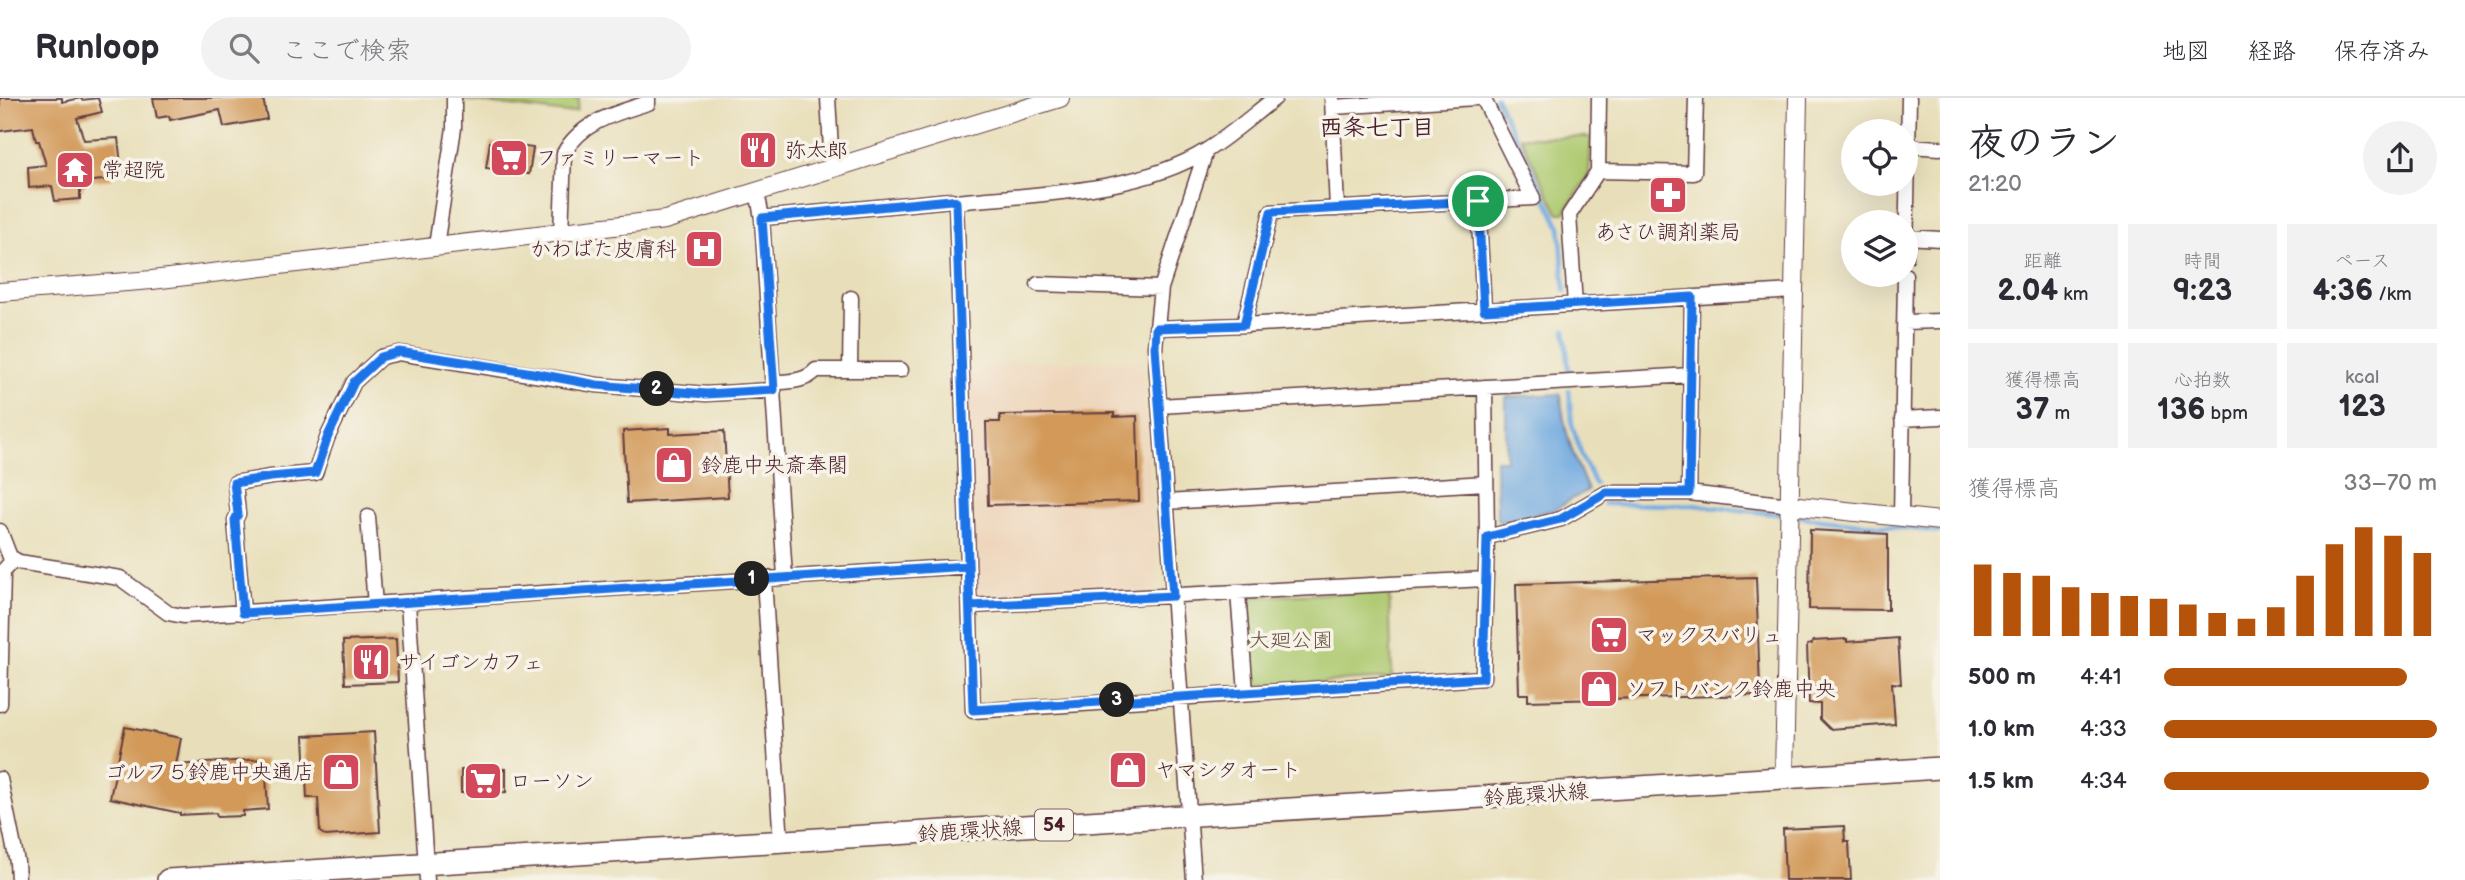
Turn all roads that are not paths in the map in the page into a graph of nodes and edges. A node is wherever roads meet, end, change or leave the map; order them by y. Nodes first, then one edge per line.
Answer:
1 (454, 98) edge
2 (648, 98) edge
3 (828, 98) edge
4 (1060, 98) edge
5 (1275, 98) edge
6 (1476, 98) edge
7 (1483, 98) edge
8 (1599, 98) edge
9 (1696, 98) edge
10 (1798, 98) edge
11 (1909, 98) edge
12 (1332, 102) edge
13 (1909, 119) edge
14 (1918, 147) edge
15 (1940, 148) edge
16 (1206, 151) junction
17 (832, 167) junction
18 (1598, 171) junction
19 (757, 191) junction
20 (1478, 201) junction
21 (956, 202) junction
22 (1337, 209) junction
23 (762, 218) junction
24 (561, 233) junction
25 (1918, 238) edge
26 (1940, 239) edge
27 (436, 246) junction
28 (1038, 284) dead end
29 (1905, 287) edge
30 (1161, 288) junction
31 (1794, 291) junction
32 (0, 292) edge
33 (1692, 297) junction
34 (851, 298) dead end
35 (1575, 304) junction
36 (1484, 310) junction
37 (1940, 321) edge
38 (1904, 322) junction
39 (1244, 325) junction
40 (1156, 328) junction
41 (850, 370) junction
42 (901, 370) dead end
43 (1691, 375) junction
44 (774, 386) junction
45 (1485, 387) junction
46 (1159, 406) junction
47 (1940, 417) edge
48 (1902, 419) junction
49 (1486, 483) junction
50 (1689, 493) junction
51 (1166, 502) junction
52 (1790, 505) junction
53 (368, 517) dead end
54 (1901, 517) junction
55 (1940, 521) edge
56 (0, 531) edge
57 (1487, 537) junction
58 (14, 559) junction
59 (968, 566) junction
60 (785, 577) junction
61 (764, 579) junction
62 (1485, 579) junction
63 (1238, 593) junction
64 (1173, 596) junction
65 (408, 603) junction
66 (376, 605) junction
67 (970, 606) junction
68 (243, 613) junction
69 (1245, 692) junction
70 (1181, 696) junction
71 (0, 704) edge
72 (1940, 768) edge
73 (1784, 778) junction
74 (0, 779) edge
75 (1190, 817) junction
76 (781, 843) junction
77 (427, 872) edge
78 (18, 880) edge
79 (168, 880) edge
80 (1194, 880) edge

1 - 27 street
2 - 24 street
3 - 17 street
4 - 17 street
5 - 16 street
6 - 12 street
7 - 20 street
8 - 18 street
9 - 18 street
10 - 31 street
11 - 13 street
12 - 22 street
14 - 15 street
16 - 21 street
16 - 30 street
17 - 19 street
18 - 35 street
19 - 23 street
19 - 24 street
20 - 22 street
20 - 36 street
21 - 23 street
21 - 59 street
22 - 39 street
23 - 44 street
24 - 27 street
25 - 26 street
27 - 32 street
28 - 30 street
29 - 38 street
30 - 40 street
31 - 33 street
31 - 52 street
33 - 35 street
33 - 43 street
34 - 41 street
35 - 36 street
36 - 39 street
37 - 38 street
38 - 48 street
39 - 40 street
40 - 46 street
41 - 42 street
41 - 44 street
43 - 45 street
43 - 50 street
44 - 60 street
44 - 68 street
45 - 46 street
45 - 49 street
46 - 51 street
47 - 48 street
48 - 54 street
49 - 51 street
49 - 57 street
50 - 52 street
50 - 57 street
51 - 64 street
52 - 54 street
52 - 73 street
53 - 66 street
54 - 55 street
56 - 58 street
57 - 62 street
58 - 68 street
58 - 71 street
59 - 60 street
59 - 67 street
60 - 61 street
61 - 65 street
61 - 76 street
62 - 63 street
62 - 69 street
63 - 64 street
63 - 69 street
64 - 67 street
64 - 70 street
65 - 66 street
65 - 77 street
66 - 68 street
67 - 70 street
69 - 70 street
70 - 75 street
72 - 73 main road, 鈴鹿環状線 / 54
73 - 75 main road, 鈴鹿環状線 / 54
74 - 78 street
75 - 76 main road, 鈴鹿環状線 / 54
75 - 80 street
76 - 77 main road, 鈴鹿環状線 / 54
77 - 79 main road, 鈴鹿環状線 / 54

